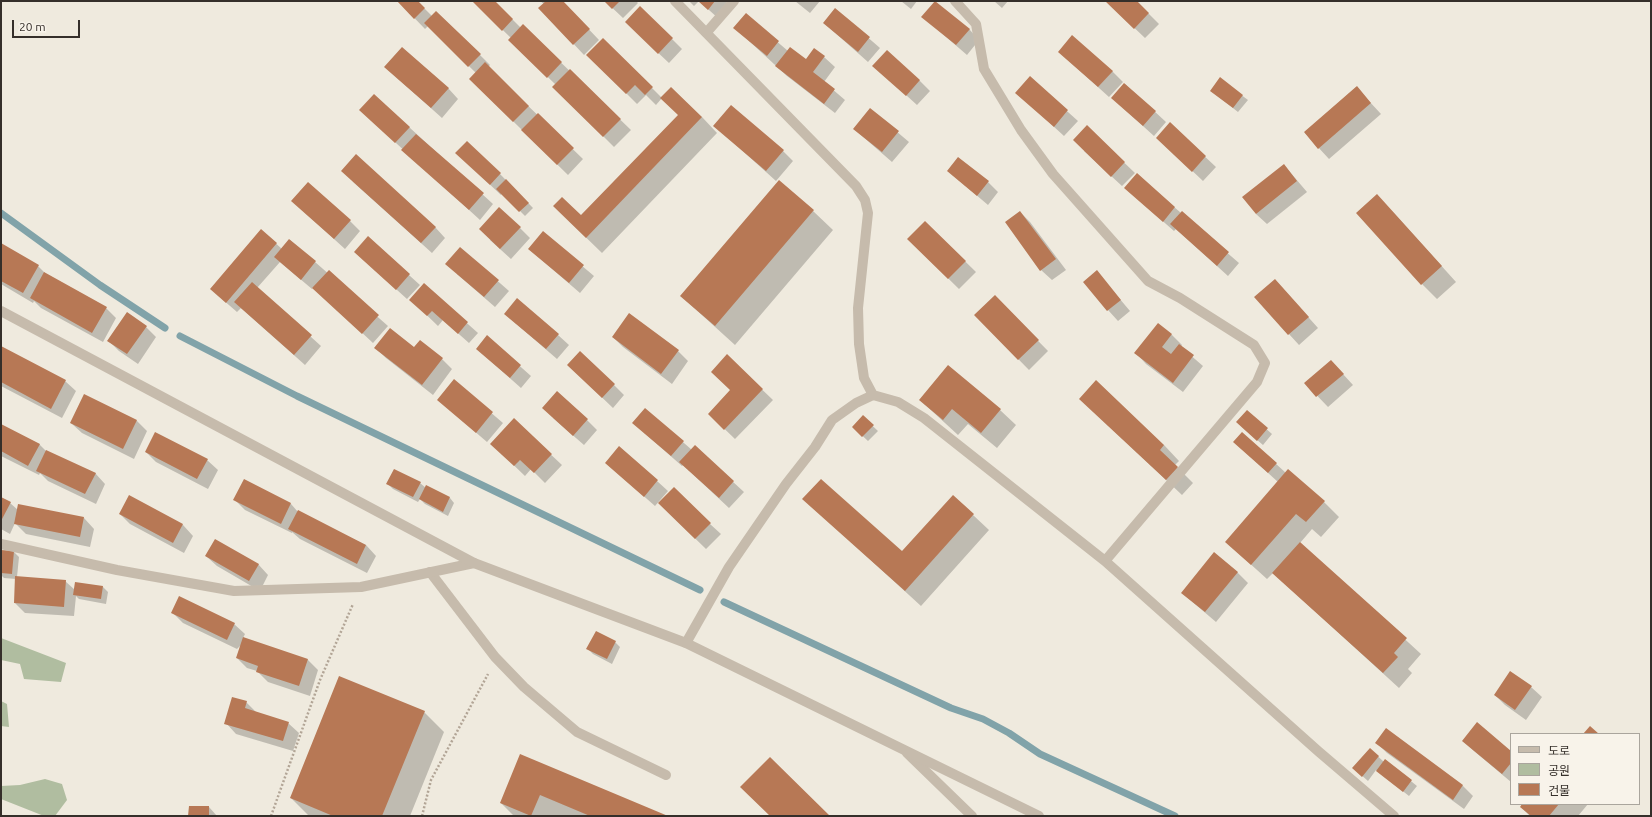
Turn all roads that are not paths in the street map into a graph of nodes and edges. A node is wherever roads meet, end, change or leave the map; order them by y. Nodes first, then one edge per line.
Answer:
1 (675, 1) edge
2 (734, 1) edge
3 (956, 1) edge
4 (707, 32) junction
5 (1, 311) edge
6 (872, 395) junction
7 (1, 544) edge
8 (1105, 561) junction
9 (474, 563) junction
10 (430, 572) junction
11 (686, 643) junction
12 (907, 752) junction
13 (666, 775) dead end
14 (972, 816) edge
15 (1039, 816) edge
16 (1394, 816) edge

1 - 4 street
2 - 4 street
3 - 8 street
4 - 6 street
5 - 9 street
6 - 8 street
6 - 11 street
7 - 10 street
8 - 16 street
9 - 10 street
9 - 11 street
10 - 13 street
11 - 12 street
12 - 14 street
12 - 15 street

